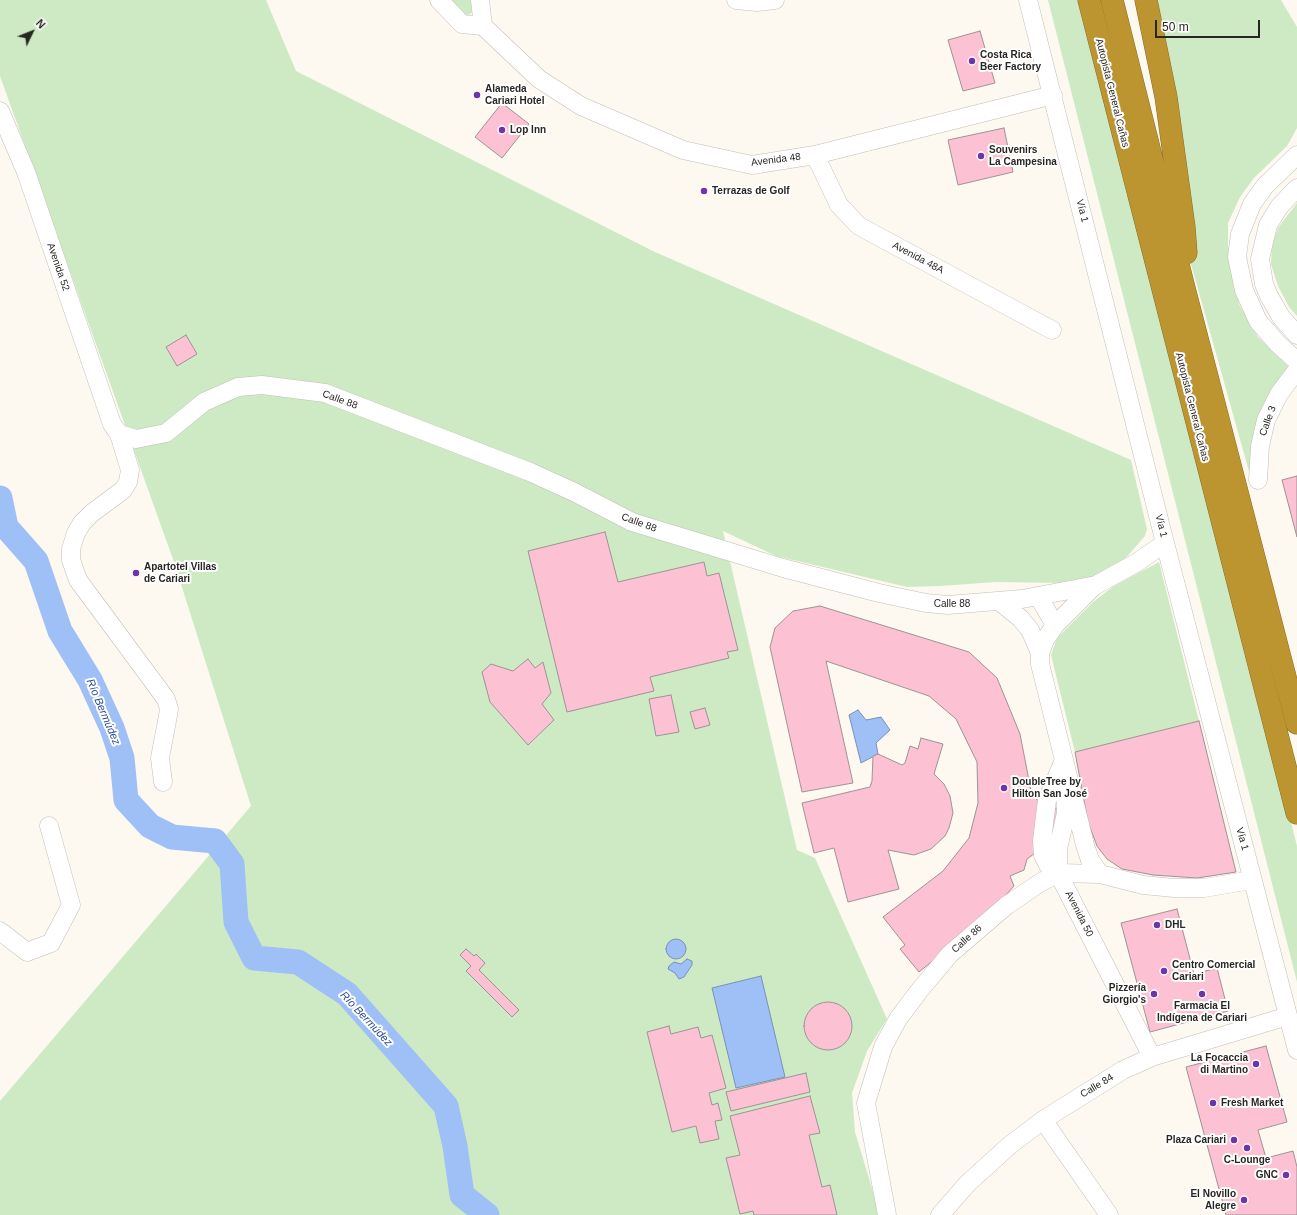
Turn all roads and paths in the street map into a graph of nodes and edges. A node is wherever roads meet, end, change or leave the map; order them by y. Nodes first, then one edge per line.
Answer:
1 (439, 0) edge
2 (480, 0) edge
3 (736, 0) edge
4 (775, 0) edge
5 (1028, 0) edge
6 (1088, 0) edge
7 (1112, 0) edge
8 (1146, 0) edge
9 (483, 26) junction
10 (1053, 95) junction
11 (0, 111) edge
12 (815, 155) junction
13 (1297, 155) edge
14 (1297, 188) edge
15 (1184, 288) junction
16 (1052, 330) dead end
17 (1297, 335) edge
18 (1296, 359) edge
19 (115, 429) junction
20 (1258, 480) dead end
21 (1165, 543) junction
22 (1096, 585) junction
23 (1038, 596) junction
24 (999, 601) junction
25 (1055, 625) junction
26 (1040, 653) junction
27 (1297, 724) edge
28 (1064, 760) junction
29 (163, 782) dead end
30 (1297, 814) edge
31 (48, 826) dead end
32 (1058, 873) junction
33 (1100, 874) junction
34 (1252, 880) junction
35 (0, 930) edge
36 (1288, 1016) junction
37 (1297, 1050) edge
38 (1152, 1057) junction
39 (1044, 1120) junction
40 (888, 1215) edge
41 (940, 1215) edge
42 (1109, 1215) edge

1 - 9 street
2 - 9 street
3 - 4 street
5 - 10 street, Vía 1
6 - 30 highway, Autopista General Cañas
7 - 15 highway
8 - 15 highway
9 - 12 street, Avenida 48
10 - 12 street, Avenida 48
10 - 21 street, Vía 1
11 - 19 street, Avenida 52
12 - 16 street, Avenida 48A
13 - 18 street
14 - 17 street
15 - 27 highway
18 - 20 street, Calle 3
19 - 24 street, Calle 88
19 - 29 street, Avenida 52
21 - 22 street, Calle 88
21 - 34 street, Vía 1
22 - 23 street, Calle 88
22 - 25 street, Avenida 50
23 - 24 street, Calle 88
23 - 25 street
24 - 26 street, Avenida 50
25 - 26 street, Avenida 50
26 - 28 street, Avenida 50
28 - 32 street, Avenida 50
28 - 33 street, Avenida 50
31 - 35 street
32 - 33 street
32 - 38 street, Avenida 50
32 - 40 street, Calle 86
33 - 34 street
34 - 36 street, Vía 1
36 - 37 street, Vía 1
36 - 38 street, Calle 84
38 - 39 street, Calle 84
39 - 41 street, Calle 84
39 - 42 street

